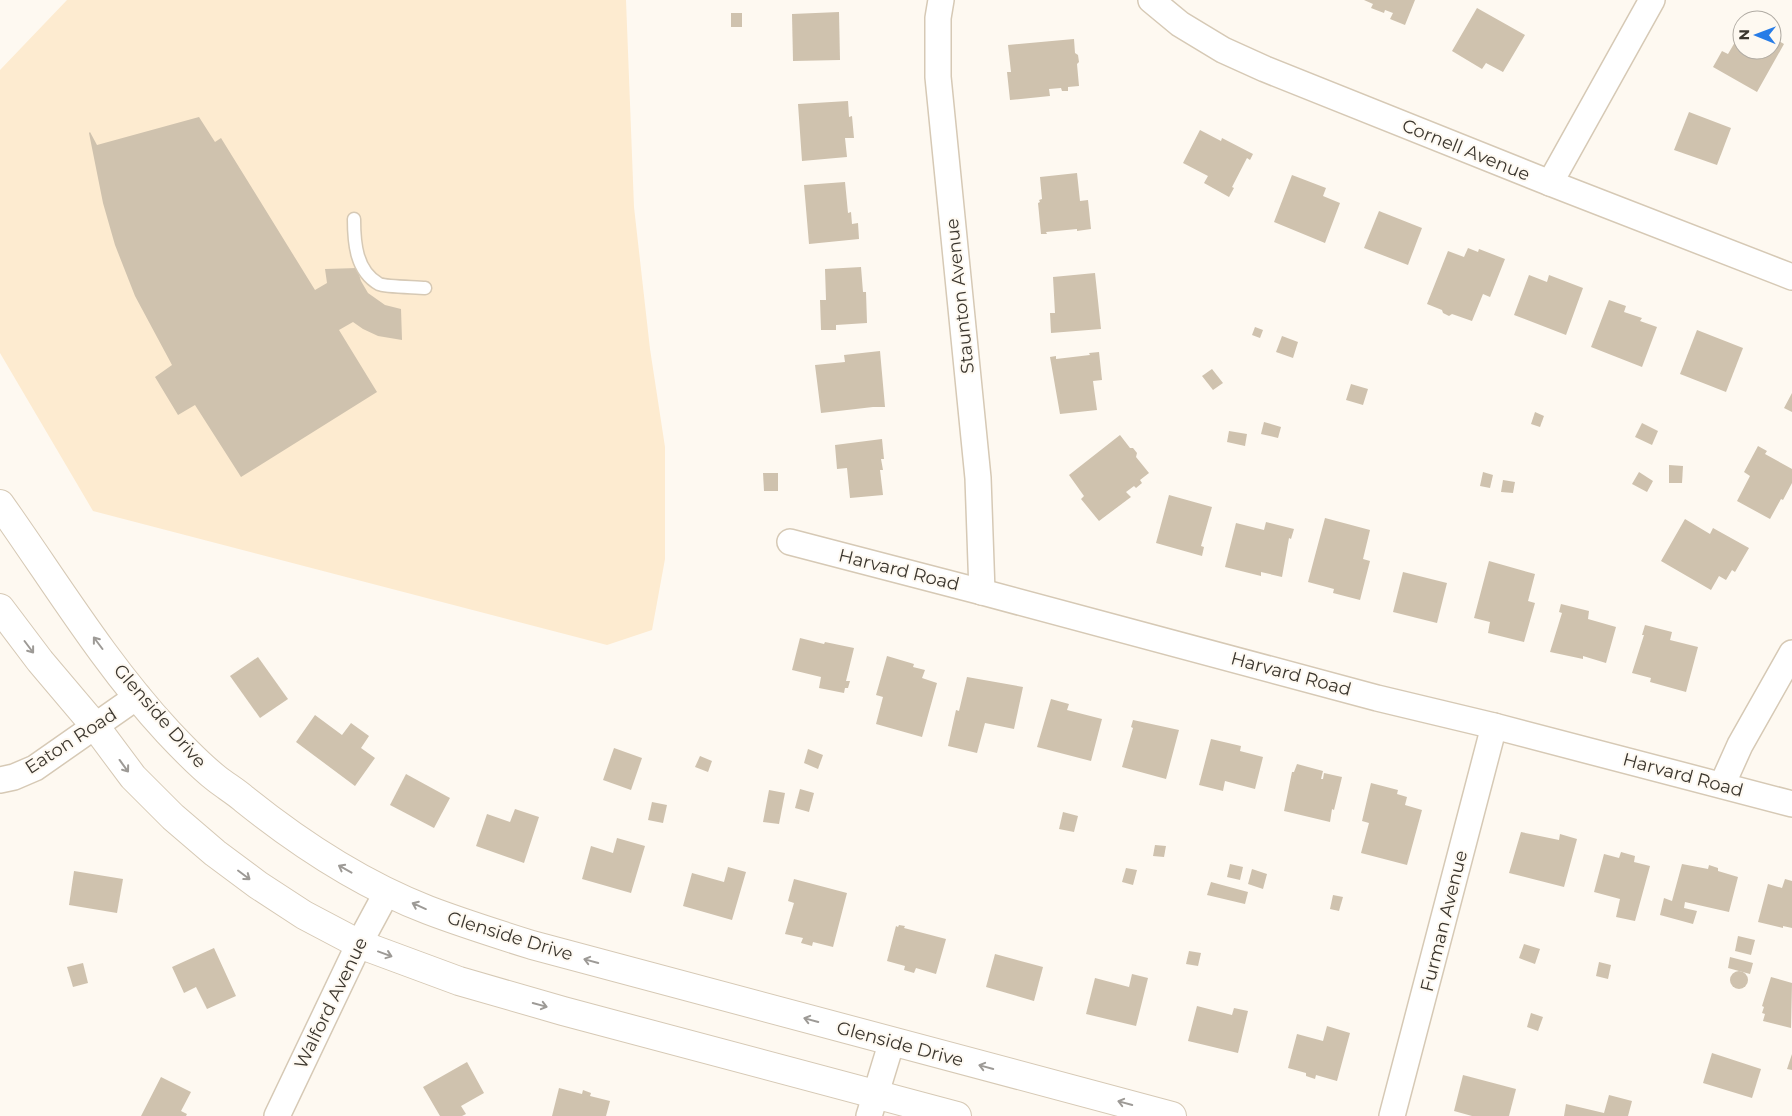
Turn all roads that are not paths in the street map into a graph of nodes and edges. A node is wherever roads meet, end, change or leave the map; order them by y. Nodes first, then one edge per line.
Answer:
1 (941, 0) edge
2 (1152, 0) edge
3 (1652, 0) edge
4 (1550, 183) junction
5 (354, 219) dead end
6 (1792, 277) edge
7 (426, 288) dead end
8 (0, 504) edge
9 (790, 542) dead end
10 (982, 592) junction
11 (0, 608) edge
12 (1792, 654) edge
13 (138, 696) junction
14 (95, 726) junction
15 (1494, 726) junction
16 (0, 780) edge
17 (1722, 785) junction
18 (1792, 804) edge
19 (388, 892) junction
20 (359, 944) junction
21 (892, 1041) junction
22 (872, 1105) edge
23 (277, 1116) edge
24 (957, 1116) edge
25 (1172, 1116) edge
26 (1392, 1116) edge

1 - 10 street, Staunton Avenue
2 - 4 street, Cornell Avenue
3 - 4 street
4 - 6 street, Cornell Avenue
5 - 7 lane
13 -> 8 main road, Glenside Drive
9 - 10 street, Harvard Road
10 - 15 street, Harvard Road
11 -> 14 main road
12 - 17 street
13 - 14 street, Eaton Road
19 -> 13 main road, Glenside Drive
14 - 16 street, Eaton Road
14 -> 20 main road
15 - 17 street, Harvard Road
15 - 26 street, Furman Avenue
17 - 18 street, Harvard Road
19 - 20 street, Walford Avenue
21 -> 19 main road, Glenside Drive
20 -> 22 main road
20 - 23 street, Walford Avenue
21 - 22 street
25 -> 21 main road, Glenside Drive
22 - 24 main road

